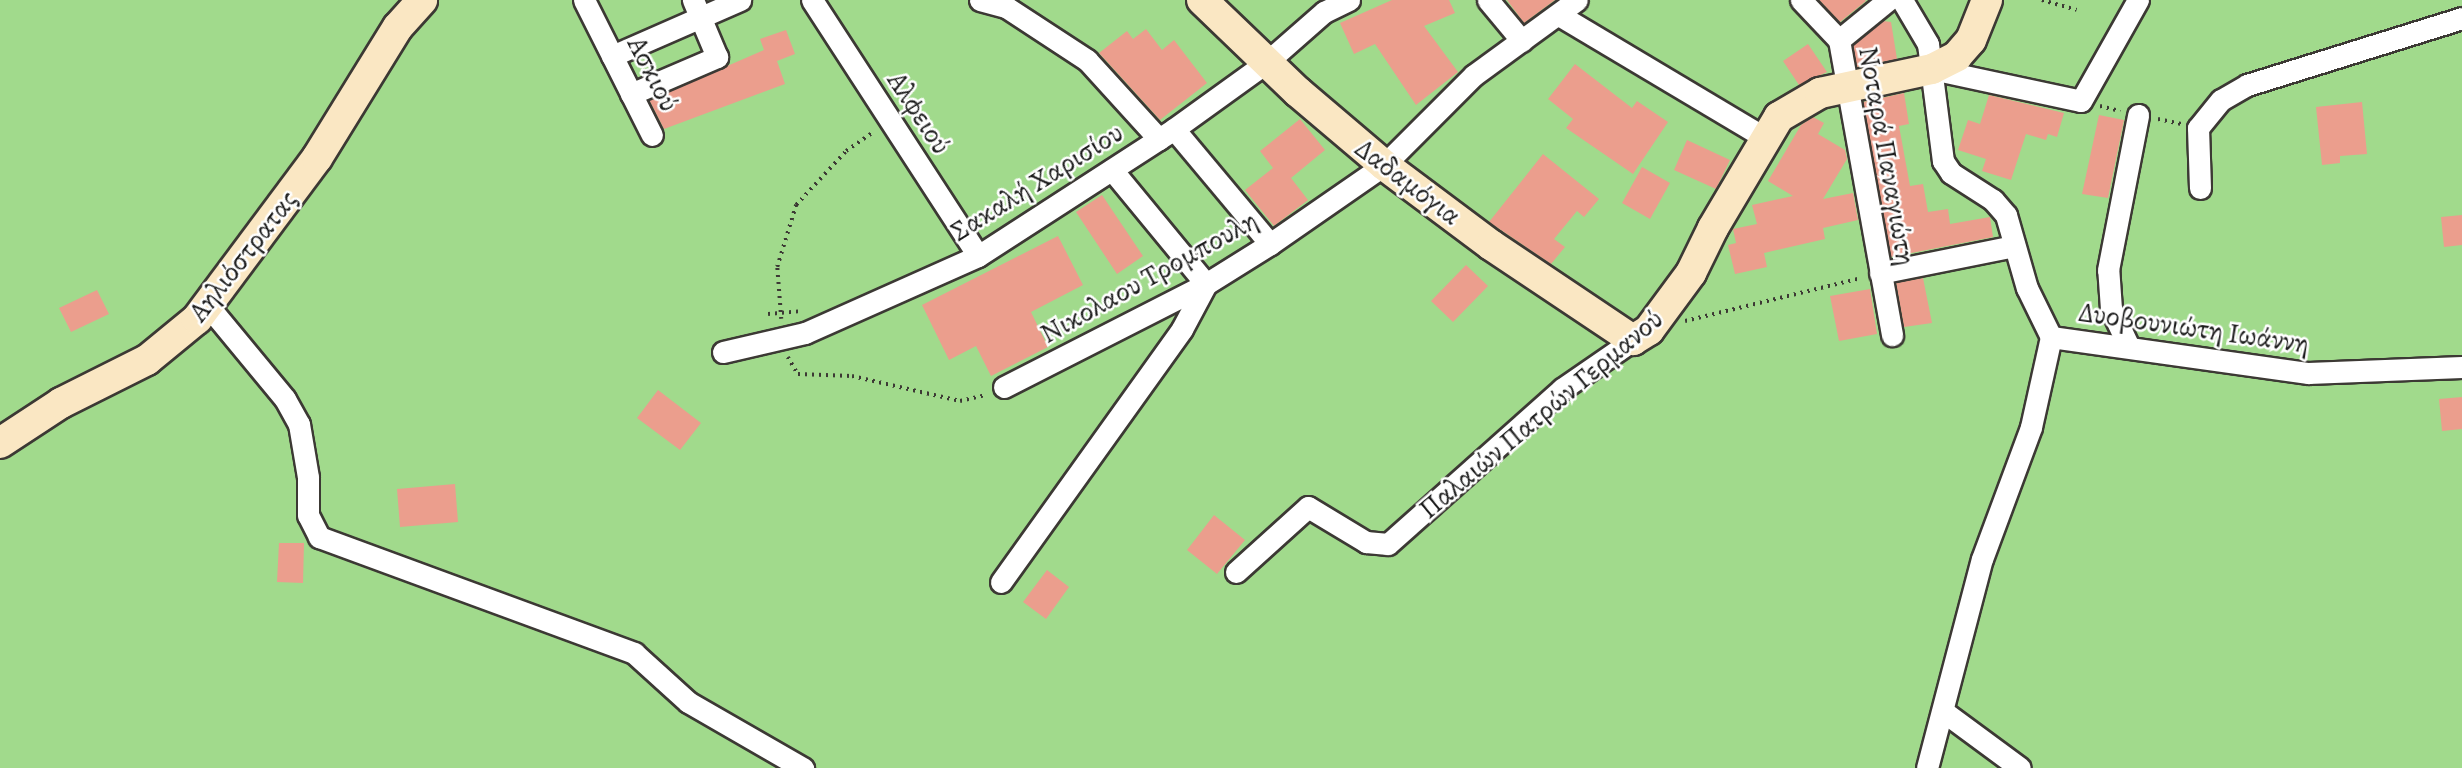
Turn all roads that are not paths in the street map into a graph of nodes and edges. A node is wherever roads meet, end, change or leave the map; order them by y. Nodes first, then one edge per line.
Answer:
1 (422, 0) edge
2 (584, 0) edge
3 (740, 0) edge
4 (812, 0) edge
5 (980, 0) edge
6 (1202, 0) edge
7 (1349, 0) edge
8 (1488, 0) edge
9 (1577, 0) edge
10 (1801, 0) edge
11 (1888, 0) edge
12 (1902, 0) edge
13 (1987, 0) edge
14 (2138, 0) edge
15 (1010, 4) edge
16 (696, 9) edge
17 (1559, 15) junction
18 (2462, 18) edge
19 (1839, 40) junction
20 (1522, 41) junction
21 (612, 56) junction
22 (1267, 62) junction
23 (1932, 69) junction
24 (1847, 86) junction
25 (631, 94) junction
26 (2138, 115) dead end
27 (1167, 134) junction
28 (652, 135) dead end
29 (1765, 138) junction
30 (1384, 165) junction
31 (1112, 170) junction
32 (2200, 188) dead end
33 (1270, 244) junction
34 (2014, 246) junction
35 (978, 256) junction
36 (1880, 273) junction
37 (1206, 284) junction
38 (209, 307) junction
39 (1641, 335) junction
40 (1892, 335) dead end
41 (2051, 337) junction
42 (2129, 347) junction
43 (723, 352) dead end
44 (2462, 368) edge
45 (1004, 387) road end
46 (0, 443) edge
47 (1236, 572) dead end
48 (1001, 582) dead end
49 (1944, 712) junction
50 (803, 768) edge
51 (1927, 768) edge
52 (2020, 768) edge

1 - 38 street, Αηλιόστρατας
2 - 21 street, Ασκιού
3 - 16 street
4 - 35 street, Αλφειού
5 - 15 street
6 - 22 street, Δαδαμόγια
7 - 22 street, Σακαλή Χαρισίου
8 - 20 street
9 - 17 street, Νικολαου Τρομπουλη
10 - 19 street, Νοταρά Παναγιώτη
11 - 19 street
12 - 23 street, Δυοβουνιώτη Ιωάννη
13 - 23 street, Παλαιών Πατρών Γερμανού
14 - 23 street
15 - 27 street
16 - 21 street
16 - 25 street
17 - 20 street, Νικολαου Τρομπουλη
17 - 29 street
18 - 32 street
19 - 24 street, Νοταρά Παναγιώτη
20 - 30 street, Νικολαου Τρομπουλη
21 - 25 street, Ασκιού
22 - 27 street, Σακαλή Χαρισίου
22 - 30 street, Δαδαμόγια
23 - 24 street, Παλαιών Πατρών Γερμανού
23 - 34 street, Δυοβουνιώτη Ιωάννη
24 - 29 street, Παλαιών Πατρών Γερμανού
24 - 36 street, Νοταρά Παναγιώτη
25 - 28 street, Ασκιού
26 - 42 street
27 - 31 street, Σακαλή Χαρισίου
27 - 33 street
29 - 39 street, Παλαιών Πατρών Γερμανού
30 - 33 street, Νικολαου Τρομπουλη
30 - 39 street, Δαδαμόγια
31 - 35 street, Σακαλή Χαρισίου
31 - 37 street
33 - 37 street, Νικολαου Τρομπουλη
34 - 36 street
34 - 41 street, Δυοβουνιώτη Ιωάννη
35 - 43 street, Σακαλή Χαρισίου
36 - 40 street, Νοταρά Παναγιώτη
37 - 45 street, Νικολαου Τρομπουλη
37 - 48 street
38 - 46 street, Αηλιόστρατας
38 - 50 street
39 - 47 street, Παλαιών Πατρών Γερμανού
41 - 42 street, Δυοβουνιώτη Ιωάννη
41 - 49 street
42 - 44 street, Δυοβουνιώτη Ιωάννη
49 - 51 street
49 - 52 street

